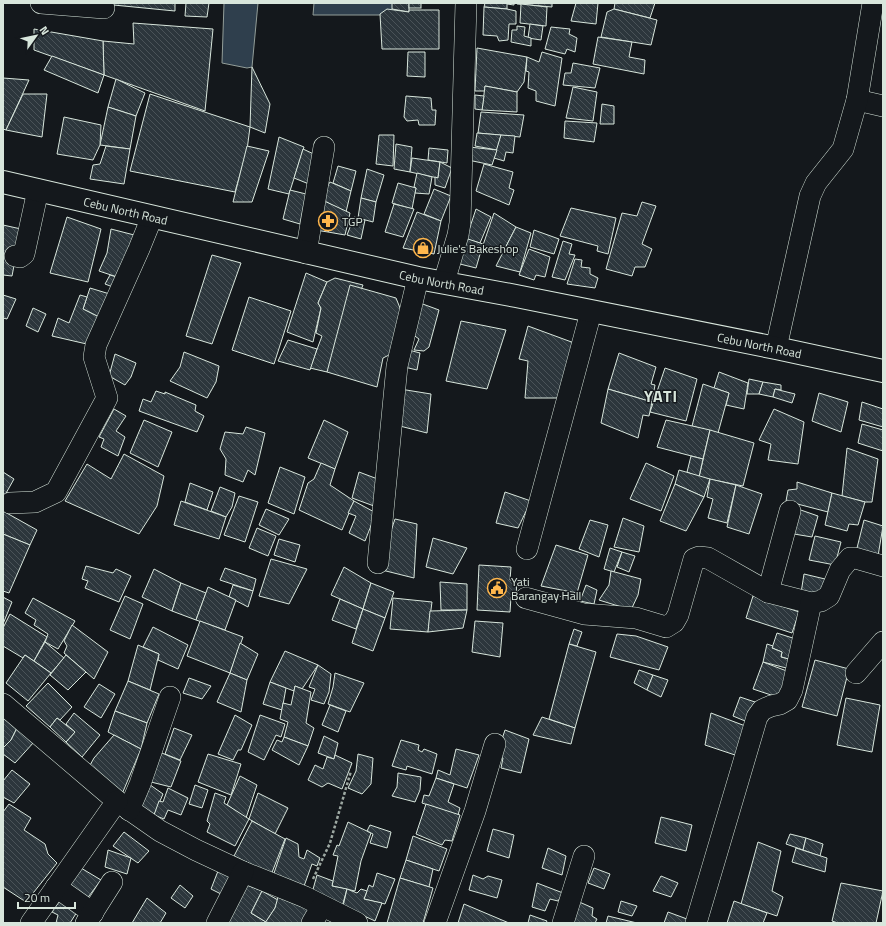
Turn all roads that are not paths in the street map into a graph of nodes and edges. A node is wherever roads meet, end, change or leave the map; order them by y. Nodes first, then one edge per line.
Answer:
1 (41, 3) edge
2 (466, 3) edge
3 (874, 3) edge
4 (104, 8) dead end
5 (857, 100) junction
6 (883, 106) edge
7 (324, 147) dead end
8 (3, 182) edge
9 (38, 190) junction
10 (152, 216) junction
11 (306, 253) junction
12 (15, 256) dead end
13 (418, 278) junction
14 (444, 282) junction
15 (591, 312) junction
16 (776, 348) junction
17 (883, 371) edge
18 (10, 503) dead end
19 (790, 511) dead end
20 (527, 550) dead end
21 (378, 563) dead end
22 (883, 566) edge
23 (768, 592) junction
24 (526, 598) dead end
25 (811, 603) junction
26 (883, 642) edge
27 (856, 673) dead end
28 (170, 697) dead end
29 (3, 704) edge
30 (495, 744) dead end
31 (123, 806) junction
32 (584, 856) dead end
33 (243, 872) junction
34 (112, 882) dead end
35 (56, 887) junction
36 (313, 909) edge
37 (89, 918) edge
38 (31, 923) edge
39 (217, 923) edge
40 (357, 923) edge
41 (435, 923) edge
42 (563, 923) edge
43 (696, 923) edge

1 - 4 street
2 - 14 street
3 - 5 street
5 - 6 street
5 - 16 street
7 - 11 street
8 - 9 main road, Cebu North Road
9 - 10 main road, Cebu North Road
9 - 12 street
10 - 11 main road, Cebu North Road
10 - 18 street
11 - 13 main road, Cebu North Road
13 - 14 main road, Cebu North Road
13 - 21 street
14 - 15 main road, Cebu North Road
15 - 16 main road, Cebu North Road
15 - 20 street
16 - 17 main road, Cebu North Road
19 - 23 street
22 - 25 street
23 - 24 street
23 - 25 street
25 - 43 street
26 - 27 street
28 - 31 street
29 - 31 street
30 - 41 street
31 - 33 street
31 - 35 street
32 - 42 street
33 - 36 street
33 - 39 street
34 - 37 street
35 - 37 street
35 - 38 street
36 - 40 street

